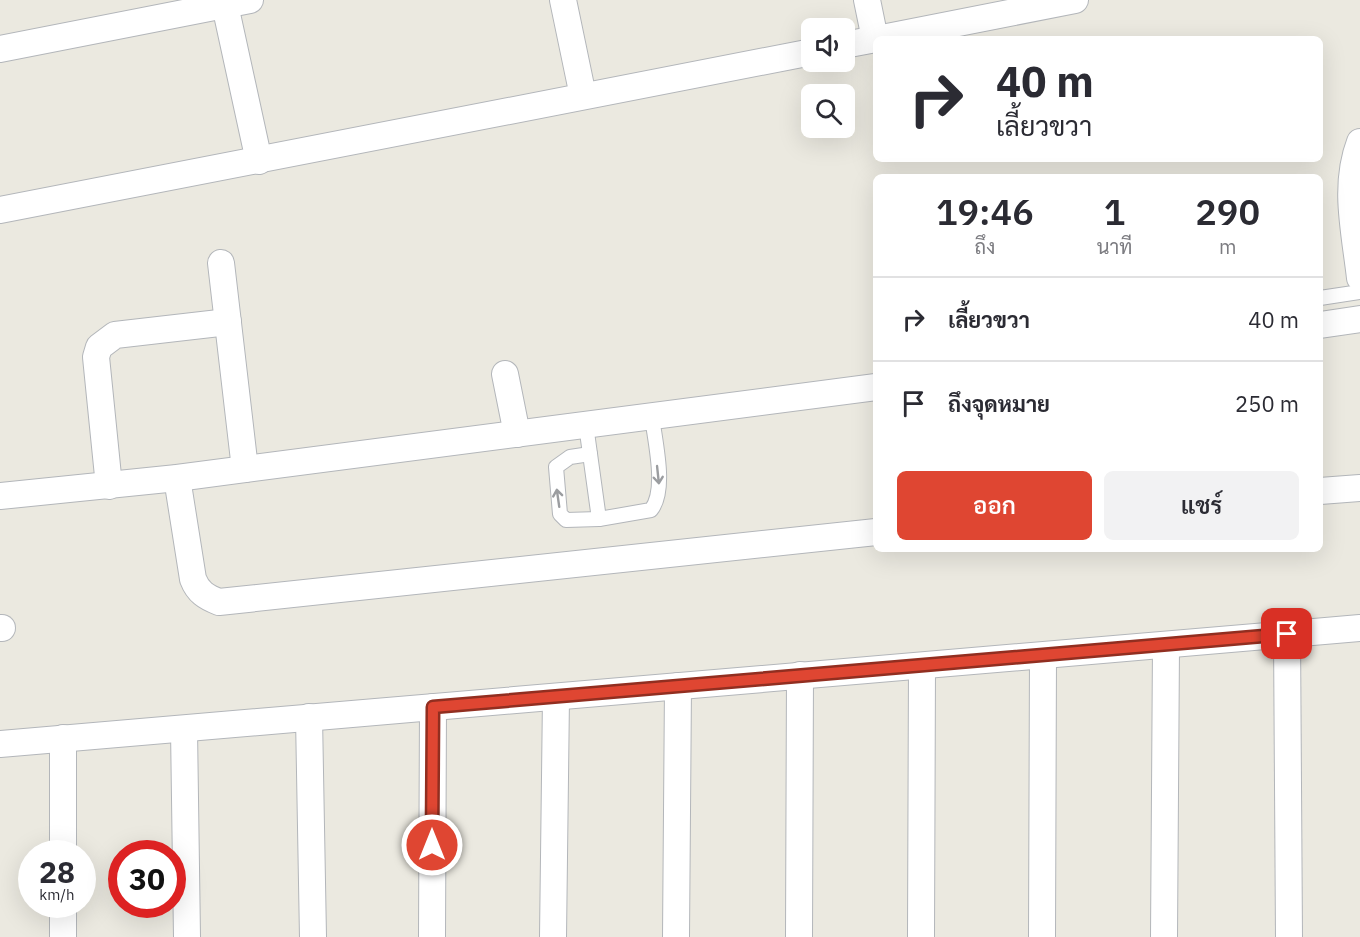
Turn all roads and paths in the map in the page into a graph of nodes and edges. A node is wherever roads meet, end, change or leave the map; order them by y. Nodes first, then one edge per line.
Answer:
1 (250, 0) edge
2 (563, 0) edge
3 (867, 0) edge
4 (1075, 0) edge
5 (225, 5) junction
6 (875, 36) edge
7 (891, 36) edge
8 (873, 40) edge
9 (855, 43) edge
10 (0, 50) edge
11 (801, 54) edge
12 (583, 96) junction
13 (1360, 142) edge
14 (259, 161) junction
15 (0, 210) edge
16 (220, 263) dead end
17 (1360, 278) edge
18 (1360, 292) edge
19 (1323, 298) edge
20 (1360, 319) edge
21 (228, 322) junction
22 (1323, 325) edge
23 (505, 374) dead end
24 (873, 387) edge
25 (652, 417) junction
26 (586, 425) junction
27 (517, 434) junction
28 (590, 453) junction
29 (245, 469) junction
30 (177, 478) junction
31 (110, 486) junction
32 (1360, 488) edge
33 (0, 491) edge
34 (1323, 491) edge
35 (0, 496) edge
36 (599, 519) junction
37 (873, 532) edge
38 (1360, 628) edge
39 (1287, 634) junction
40 (1166, 646) junction
41 (1043, 656) junction
42 (922, 666) junction
43 (800, 675) junction
44 (678, 686) junction
45 (556, 697) junction
46 (433, 707) junction
47 (309, 717) junction
48 (184, 729) junction
49 (63, 738) junction
50 (0, 744) edge
51 (63, 840) edge
52 (63, 918) edge
53 (63, 937) edge
54 (187, 937) edge
55 (313, 937) edge
56 (432, 937) edge
57 (553, 937) edge
58 (676, 937) edge
59 (799, 937) edge
60 (921, 937) edge
61 (1042, 937) edge
62 (1164, 937) edge
63 (1289, 937) edge

1 - 5 street
2 - 12 street
3 - 6 street
4 - 7 street
5 - 10 street
5 - 14 street
8 - 9 street
11 - 12 street
12 - 14 street
13 - 17 street
14 - 15 street
16 - 21 street
18 - 19 lane
20 - 22 street
21 - 29 street
21 - 31 street
23 - 27 street
24 - 25 street
25 - 26 street
25 -> 36 lane
26 - 27 street
26 - 28 lane
27 - 29 street
28 - 36 lane
36 -> 28 lane
29 - 30 street
30 - 31 street
30 - 37 street
31 - 35 street
32 - 34 street
33 - 35 street
38 - 39 street
39 - 40 street
39 - 63 street
40 - 41 street
40 - 62 street
41 - 42 street
41 - 61 street
42 - 43 street
42 - 60 street
43 - 44 street
43 - 59 street
44 - 45 street
44 - 58 street
45 - 46 street
45 - 57 street
46 - 47 street
46 - 56 street
47 - 48 street
47 - 55 street
48 - 49 street
48 - 54 street
49 - 50 street
49 - 51 street
52 - 53 street

